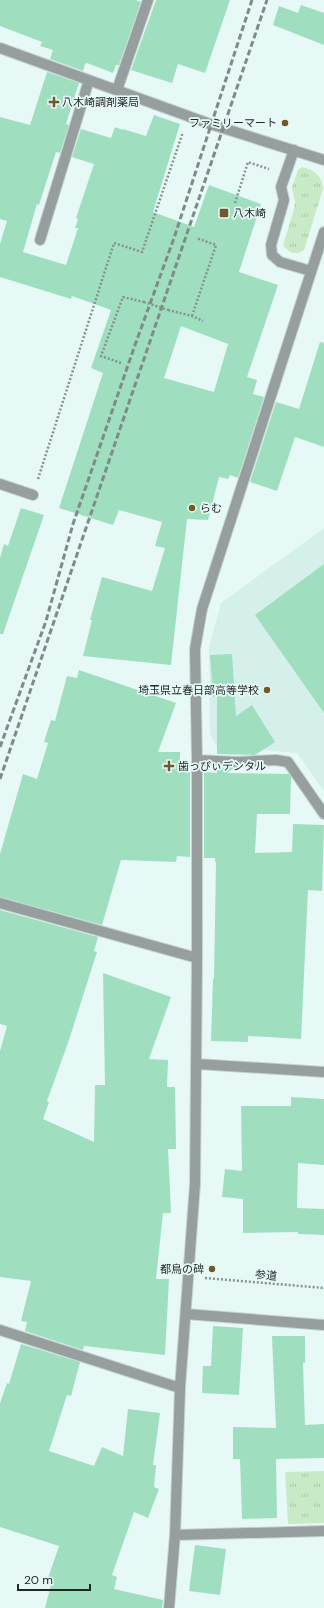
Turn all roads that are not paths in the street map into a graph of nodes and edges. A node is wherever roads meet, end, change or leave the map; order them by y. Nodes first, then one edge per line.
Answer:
1 (148, 0) edge
2 (0, 48) edge
3 (89, 80) junction
4 (117, 90) junction
5 (294, 150) junction
6 (324, 160) edge
7 (324, 232) edge
8 (40, 240) dead end
9 (311, 271) junction
10 (0, 484) edge
11 (33, 494) road end
12 (197, 760) junction
13 (324, 814) edge
14 (0, 904) edge
15 (197, 958) junction
16 (197, 1064) junction
17 (324, 1072) edge
18 (186, 1314) junction
19 (324, 1325) edge
20 (0, 1330) edge
21 (180, 1388) junction
22 (324, 1531) edge
23 (175, 1535) junction
24 (169, 1608) edge

1 - 4 street
2 - 3 street
3 - 4 street
3 - 8 street
4 - 5 street
5 - 6 street
5 - 9 street
7 - 9 street
9 - 12 street
10 - 11 street
12 - 13 street
12 - 15 street
14 - 15 street
15 - 16 street
16 - 17 street
16 - 18 street
18 - 19 street
18 - 21 street
20 - 21 street
21 - 23 street
22 - 23 street
23 - 24 street

